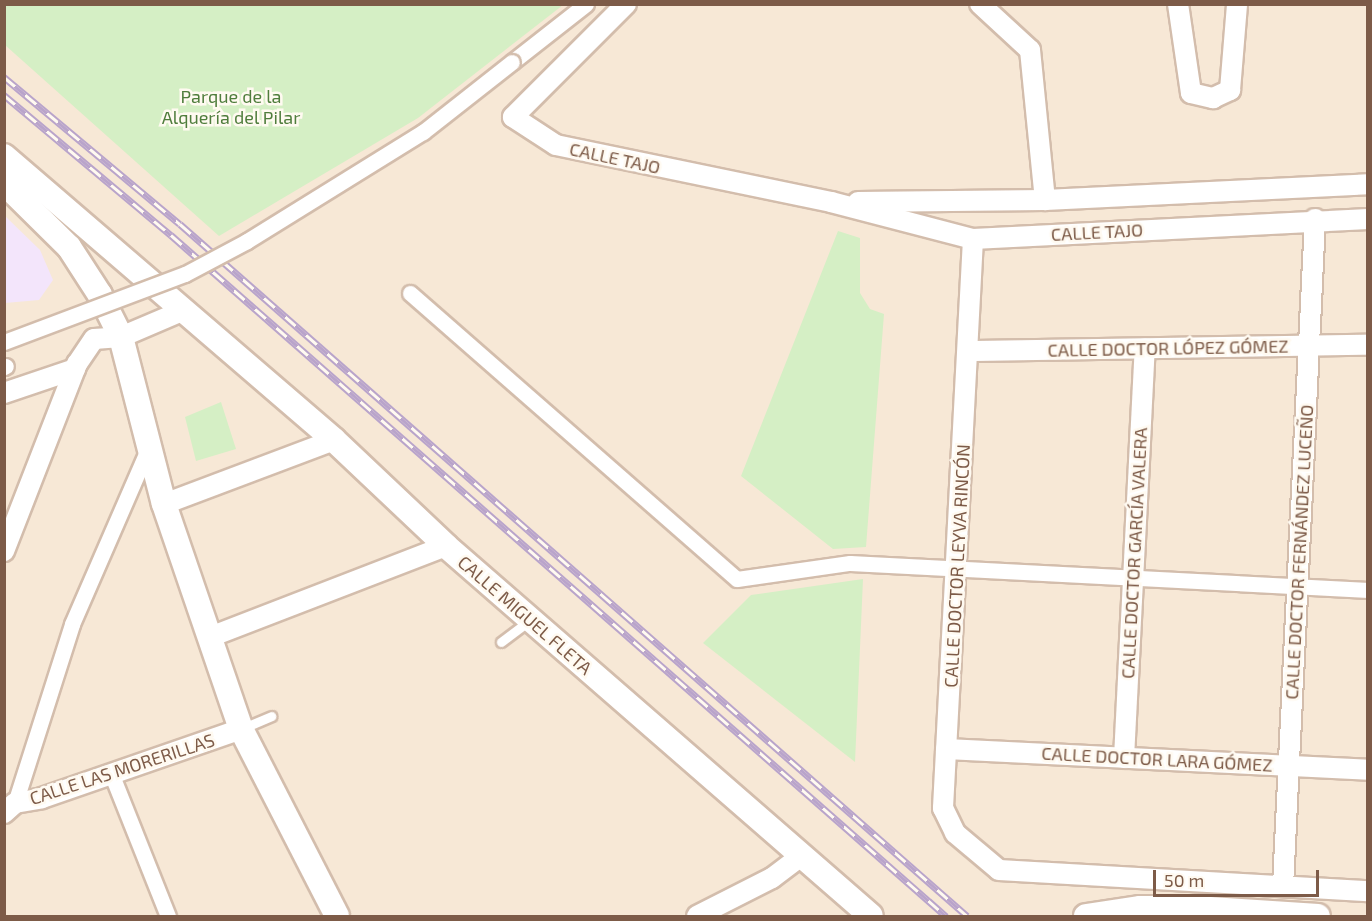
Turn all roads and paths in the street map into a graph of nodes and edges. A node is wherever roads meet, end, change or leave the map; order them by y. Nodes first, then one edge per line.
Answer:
1 (586, 4) edge
2 (626, 4) edge
3 (980, 4) edge
4 (1178, 4) edge
5 (1237, 4) edge
6 (4, 156) edge
7 (4, 183) edge
8 (1368, 183) edge
9 (1045, 200) junction
10 (831, 202) junction
11 (1316, 219) junction
12 (1368, 219) edge
13 (973, 239) junction
14 (410, 293) dead end
15 (182, 311) junction
16 (121, 337) junction
17 (4, 342) edge
18 (1368, 345) edge
19 (1310, 346) junction
20 (1145, 349) junction
21 (969, 351) junction
22 (75, 369) junction
23 (4, 393) edge
24 (334, 440) junction
25 (148, 447) junction
26 (164, 504) junction
27 (446, 546) junction
28 (4, 551) edge
29 (957, 570) junction
30 (1133, 576) junction
31 (1298, 588) junction
32 (1368, 590) edge
33 (531, 620) junction
34 (210, 637) junction
35 (501, 642) dead end
36 (271, 716) dead end
37 (241, 729) junction
38 (946, 749) junction
39 (1124, 758) junction
40 (1289, 766) junction
41 (1368, 770) edge
42 (111, 773) junction
43 (8, 803) edge
44 (801, 856) junction
45 (1283, 886) junction
46 (1368, 891) edge
47 (168, 916) edge
48 (337, 916) edge
49 (697, 916) edge
50 (871, 916) edge
51 (1086, 916) edge
52 (1318, 916) edge

1 - 17 street, bridge
2 - 10 street, CALLE TAJO
3 - 9 street
4 - 5 street
6 - 15 street, CALLE MIGUEL FLETA
7 - 16 street
8 - 9 street, CALLE TAJO
9 - 10 street, CALLE TAJO
10 - 13 street, CALLE TAJO
11 - 12 street, CALLE TAJO
11 - 13 street, CALLE TAJO
11 - 19 street, CALLE DOCTOR FERNÁNDEZ LUCEÑO
13 - 21 street, CALLE DOCTOR LEYVA RINCÓN
14 - 29 street
15 - 16 street
15 - 24 street, CALLE MIGUEL FLETA
16 - 22 street
16 - 25 street
18 - 19 street, CALLE DOCTOR LÓPEZ GÓMEZ
19 - 20 street, CALLE DOCTOR LÓPEZ GÓMEZ
19 - 31 street, CALLE DOCTOR FERNÁNDEZ LUCEÑO
20 - 21 street, CALLE DOCTOR LÓPEZ GÓMEZ
20 - 30 street, CALLE DOCTOR GARCÍA VALERA
21 - 29 street, CALLE DOCTOR LEYVA RINCÓN
22 - 23 street
22 - 28 street
24 - 26 street
24 - 27 street, CALLE MIGUEL FLETA
25 - 26 street
25 - 43 street
26 - 34 street
27 - 33 street, CALLE MIGUEL FLETA
27 - 34 street
29 - 30 street
29 - 38 street, CALLE DOCTOR LEYVA RINCÓN
30 - 31 street
30 - 39 street, CALLE DOCTOR GARCÍA VALERA
31 - 32 street
31 - 40 street, CALLE DOCTOR FERNÁNDEZ LUCEÑO
33 - 35 lane
33 - 44 street, CALLE MIGUEL FLETA
34 - 37 street
36 - 37 lane
37 - 42 street, CALLE LAS MORERILLAS
37 - 48 street
38 - 39 street, CALLE DOCTOR LARA GÓMEZ
38 - 45 street, CALLE DOCTOR LEYVA RINCÓN
39 - 40 street, CALLE DOCTOR LARA GÓMEZ
40 - 41 street, CALLE DOCTOR LARA GÓMEZ
40 - 45 street, CALLE DOCTOR FERNÁNDEZ LUCEÑO
42 - 43 street, CALLE LAS MORERILLAS
42 - 47 street
44 - 49 street
44 - 50 street, CALLE MIGUEL FLETA
45 - 46 street
51 - 52 street

